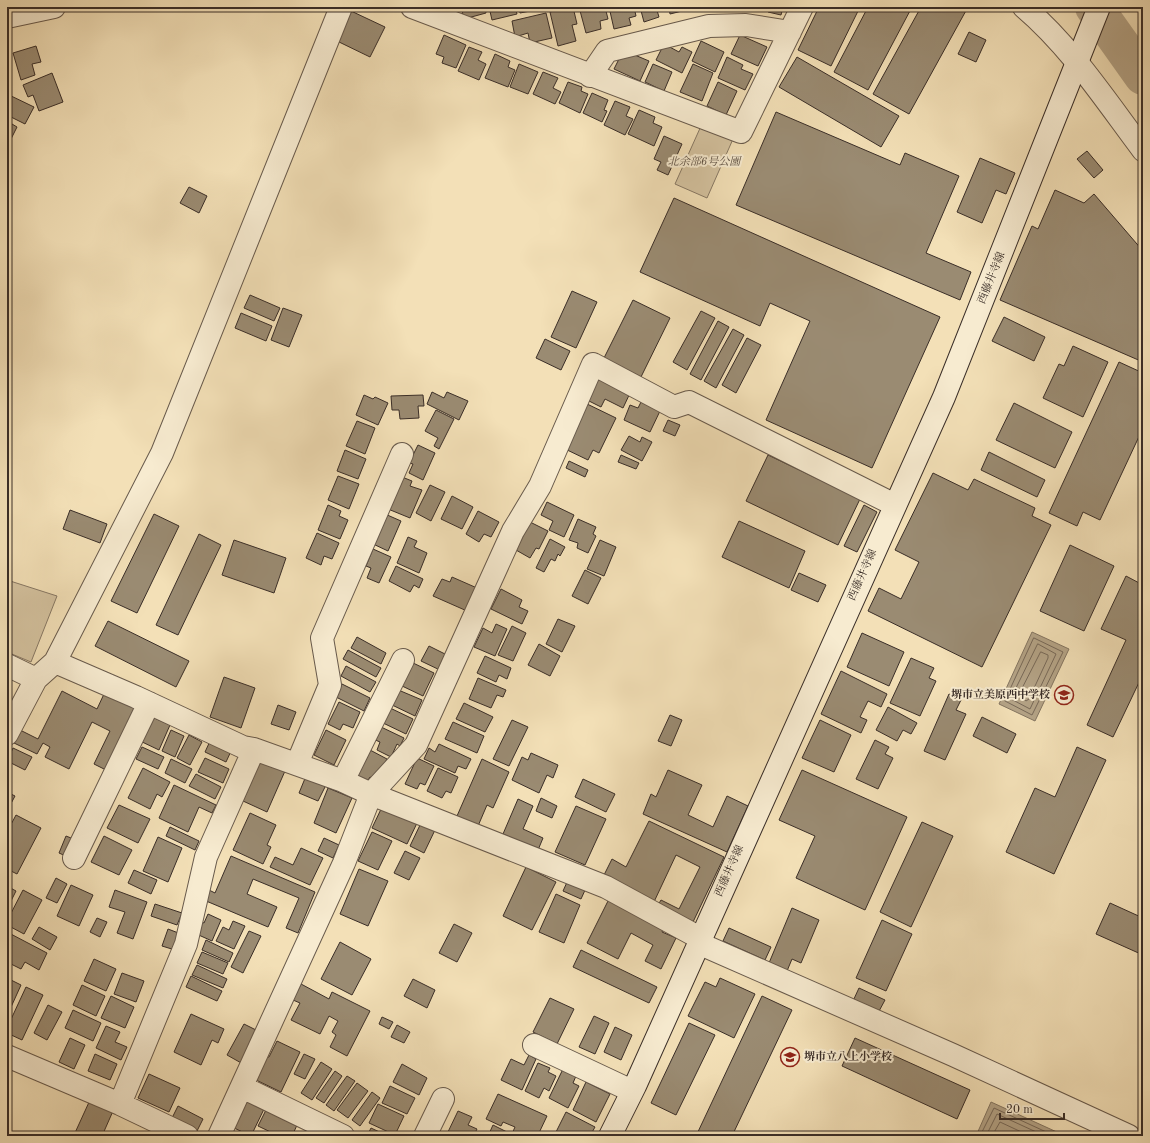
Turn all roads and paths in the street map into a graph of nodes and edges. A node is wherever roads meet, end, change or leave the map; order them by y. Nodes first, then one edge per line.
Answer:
1 (54, 7) edge
2 (340, 7) edge
3 (802, 7) edge
4 (1024, 7) edge
5 (1099, 7) edge
6 (424, 9) edge
7 (7, 17) edge
8 (790, 32) junction
9 (1080, 55) junction
10 (590, 76) junction
11 (1143, 150) edge
12 (402, 454) dead end
13 (895, 505) junction
14 (403, 660) dead end
15 (55, 662) junction
16 (7, 665) edge
17 (36, 679) junction
18 (149, 703) junction
19 (7, 734) edge
20 (254, 749) junction
21 (297, 764) junction
22 (343, 781) junction
23 (371, 794) junction
24 (74, 858) dead end
25 (699, 940) junction
26 (534, 1045) dead end
27 (7, 1056) edge
28 (242, 1087) junction
29 (632, 1090) junction
30 (443, 1099) dead end
31 (120, 1104) junction
32 (187, 1136) edge
33 (219, 1136) edge
34 (343, 1136) edge
35 (425, 1136) edge
36 (610, 1136) edge
37 (1129, 1136) edge

1 - 7 street
2 - 15 street
3 - 8 street
4 - 9 street
5 - 9 street, 西藤井寺線
6 - 10 street
8 - 10 street
8 - 10 street
9 - 11 street
9 - 13 street, 西藤井寺線
12 - 21 street
13 - 23 street
13 - 25 street, 西藤井寺線
14 - 22 street
15 - 17 street
15 - 18 street
16 - 17 street
17 - 19 street
18 - 20 street
18 - 24 street
20 - 21 street
20 - 31 street
21 - 22 street
22 - 23 street
23 - 25 street
23 - 28 street
25 - 29 street, 西藤井寺線
25 - 37 street
26 - 29 street
27 - 31 street
28 - 33 street
28 - 34 street
29 - 36 street, 西藤井寺線
30 - 35 street
31 - 32 street

